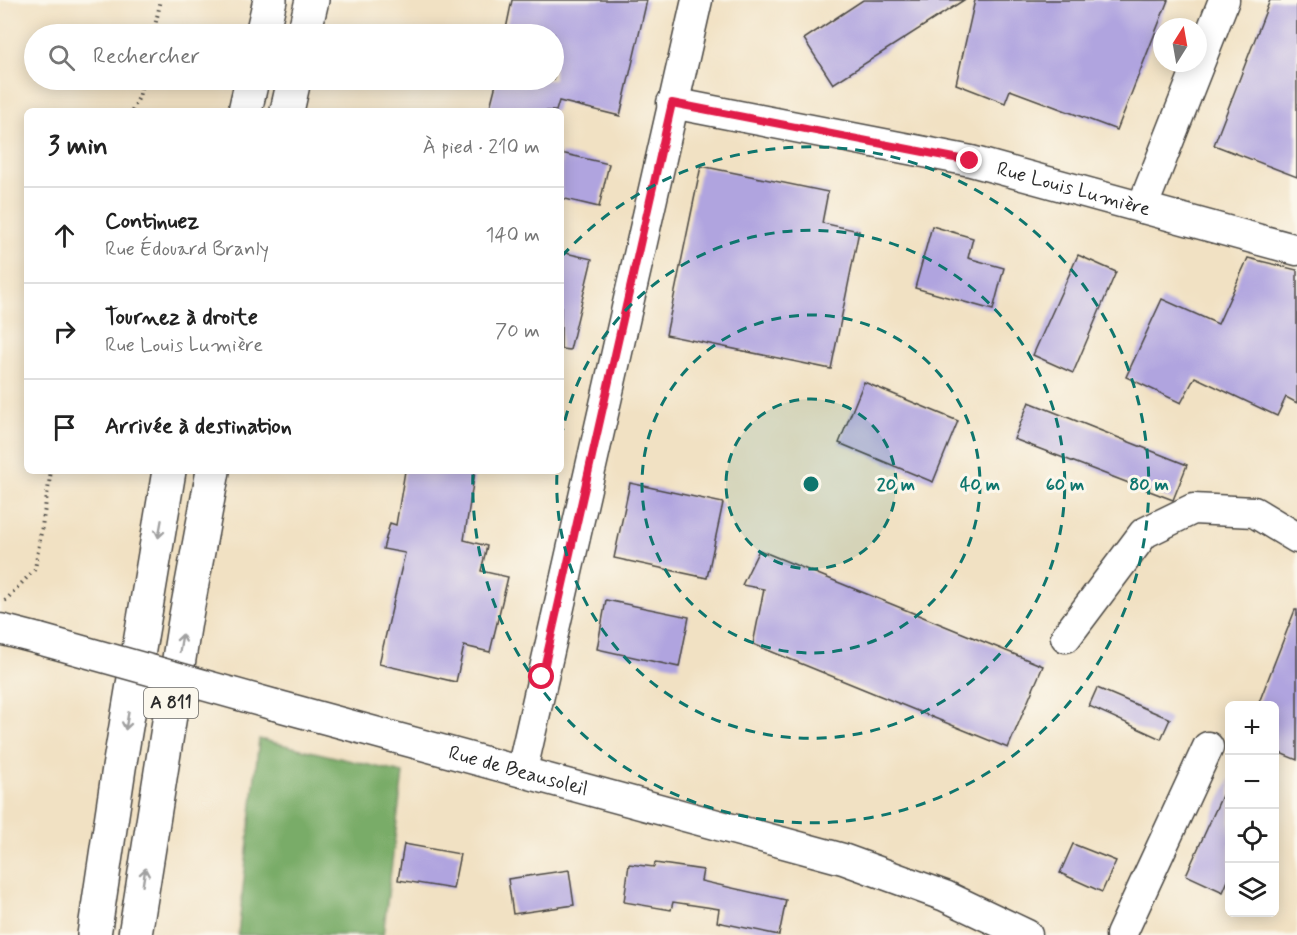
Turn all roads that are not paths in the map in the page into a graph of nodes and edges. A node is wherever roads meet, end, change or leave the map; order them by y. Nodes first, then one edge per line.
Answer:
1 (254, 0) edge
2 (270, 0) edge
3 (312, 0) edge
4 (697, 0) edge
5 (1224, 0) edge
6 (248, 24) edge
7 (264, 24) edge
8 (306, 24) edge
9 (234, 90) edge
10 (250, 90) edge
11 (292, 90) edge
12 (672, 103) junction
13 (230, 108) edge
14 (246, 108) edge
15 (288, 108) edge
16 (1142, 208) junction
17 (1297, 250) edge
18 (168, 474) edge
19 (212, 474) edge
20 (1297, 538) edge
21 (0, 629) edge
22 (1066, 637) dead end
23 (1208, 747) dead end
24 (522, 770) junction
25 (94, 935) edge
26 (135, 935) edge
27 (1028, 935) edge
28 (1121, 935) edge

1 - 6 highway
2 - 7 highway
3 - 8 highway
4 - 12 street
5 - 16 street
9 - 13 highway
10 - 14 highway
11 - 15 highway
12 - 16 street, Rue Louis Lumière
12 - 24 street
16 - 17 street, Rue Louis Lumière
18 -> 25 highway, A 811
26 -> 19 highway, A 811
20 - 22 street
21 - 24 street, Rue de Beausoleil, bridge
23 - 28 street
24 - 27 street, Rue de Beausoleil

